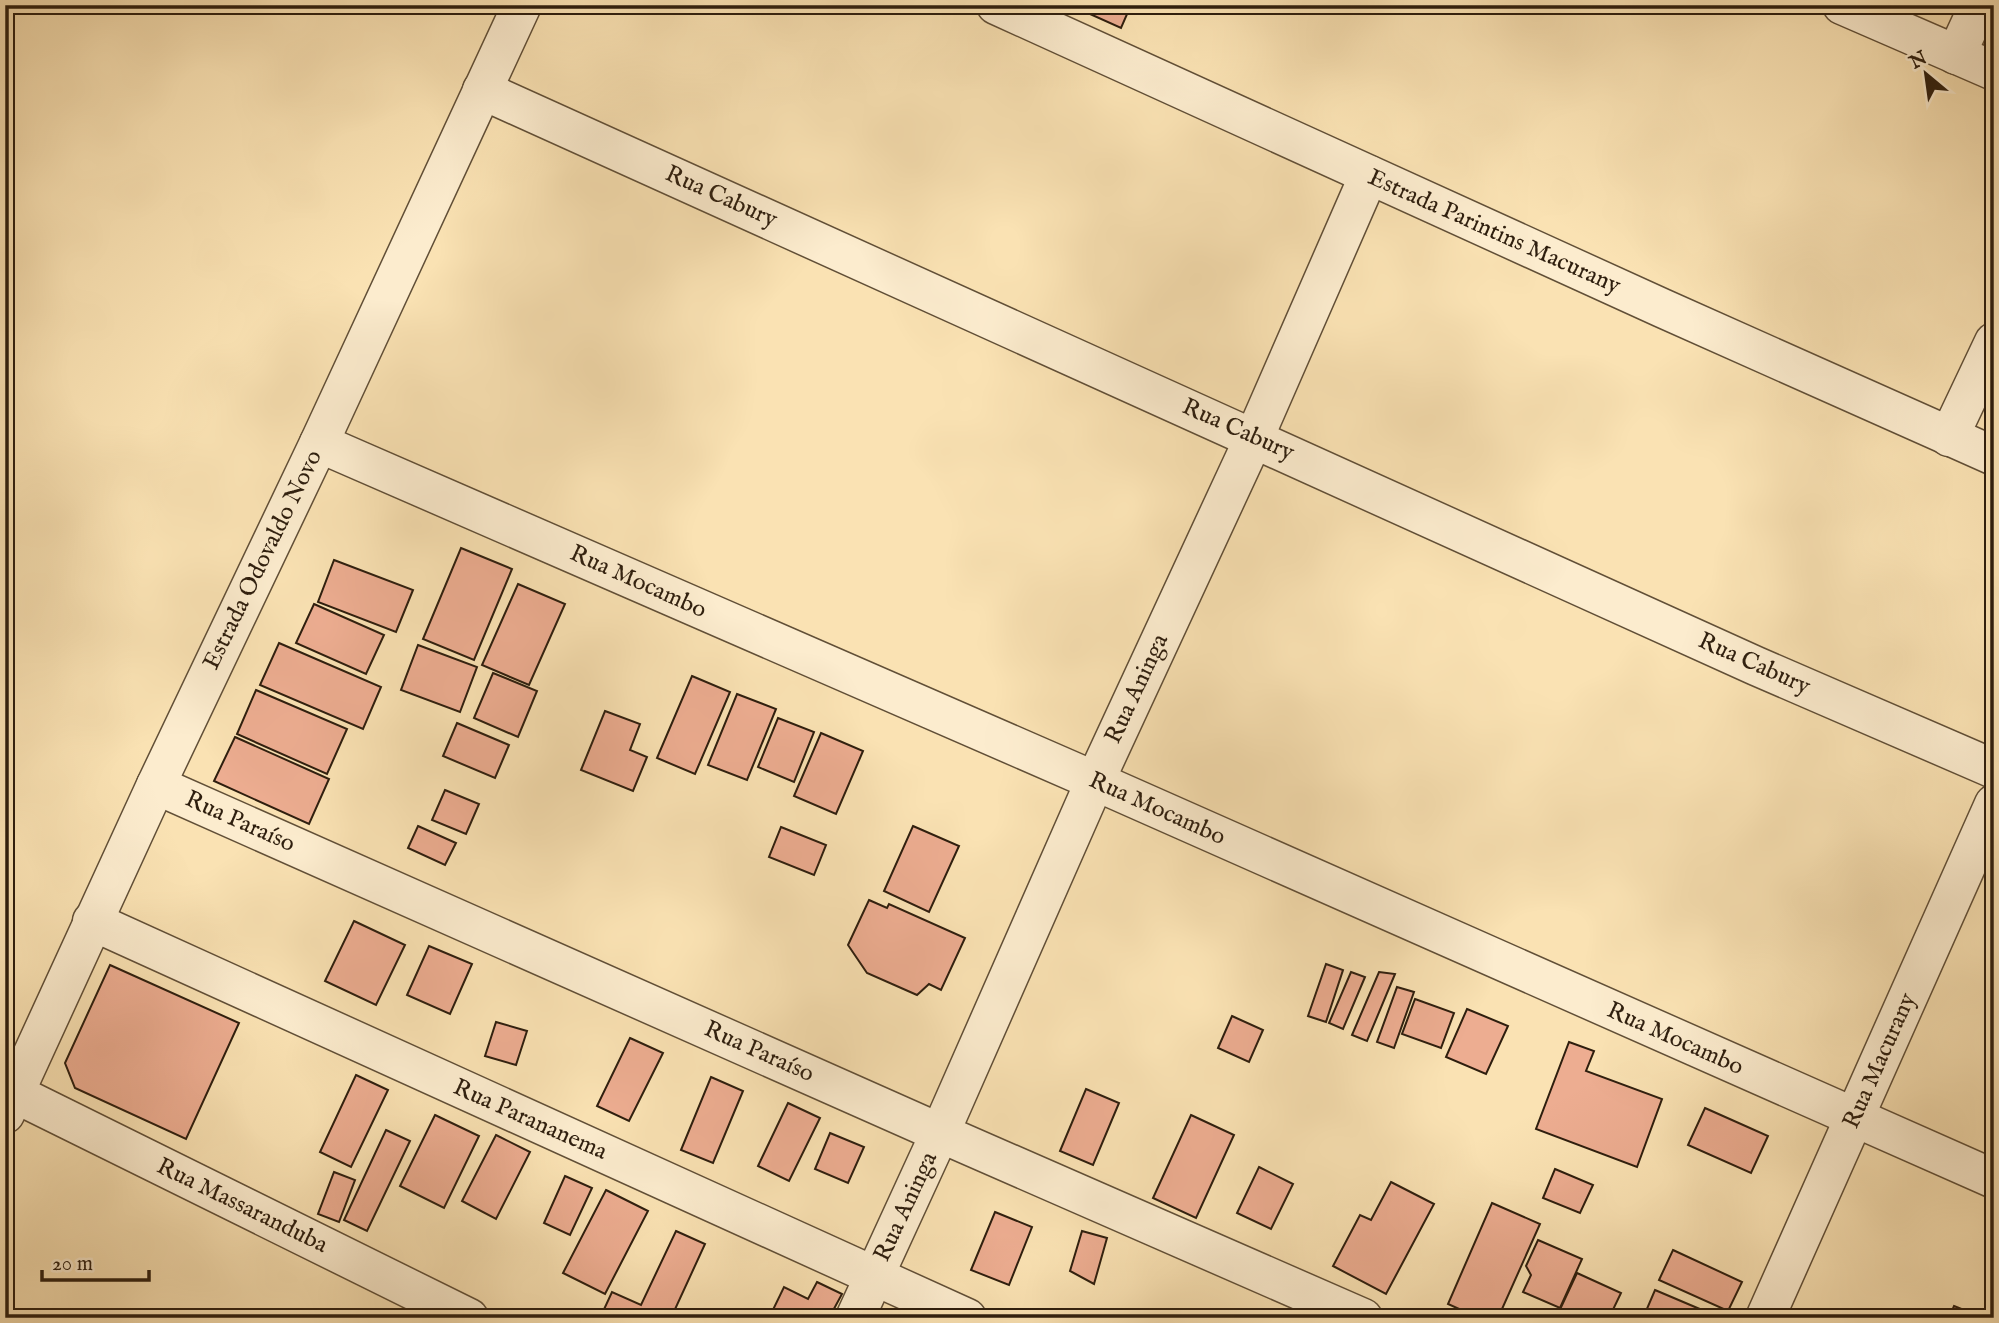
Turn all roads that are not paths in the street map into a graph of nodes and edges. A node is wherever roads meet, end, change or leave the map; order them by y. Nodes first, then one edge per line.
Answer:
1 (522, 5) edge
2 (996, 5) edge
3 (1843, 5) edge
4 (1979, 5) edge
5 (1956, 55) junction
6 (1994, 71) edge
7 (482, 90) junction
8 (1368, 175) junction
9 (1994, 342) edge
10 (1949, 437) junction
11 (1254, 438) junction
12 (319, 443) junction
13 (1994, 456) edge
14 (1994, 769) edge
15 (1095, 781) junction
16 (156, 785) junction
17 (1994, 804) edge
18 (92, 921) junction
19 (20, 1042) edge
20 (10, 1104) edge
21 (1854, 1118) junction
22 (940, 1133) junction
23 (1994, 1179) edge
24 (874, 1277) junction
25 (469, 1318) edge
26 (855, 1318) edge
27 (967, 1318) edge
28 (1363, 1318) edge
29 (1765, 1318) edge

1 - 7 street, Estrada Odovaldo Novo
2 - 8 street, Estrada Parintins Macurany
3 - 5 street
4 - 5 street
5 - 6 street
7 - 11 street, Rua Cabury
7 - 12 street, Estrada Odovaldo Novo
8 - 10 street, Estrada Parintins Macurany
8 - 11 street, Rua Aninga
9 - 10 street
10 - 13 street, Estrada Parintins Macurany
11 - 14 street, Rua Cabury
11 - 15 street, Rua Aninga
12 - 15 street, Rua Mocambo
12 - 16 street, Estrada Odovaldo Novo
15 - 21 street, Rua Mocambo
15 - 22 street, Rua Aninga
16 - 18 street, Estrada Odovaldo Novo
16 - 22 street, Rua Paraíso
17 - 21 street, Rua Macurany
18 - 19 street, Estrada Odovaldo Novo
18 - 24 street, Rua Parananema
19 - 20 street, Estrada Odovaldo Novo
20 - 25 street, Rua Massaranduba
21 - 23 street, Rua Mocambo
21 - 29 street, Rua Macurany
22 - 24 street, Rua Aninga
22 - 28 street, Rua Paraíso
24 - 26 street, Rua Aninga
24 - 27 street, Rua Parananema

